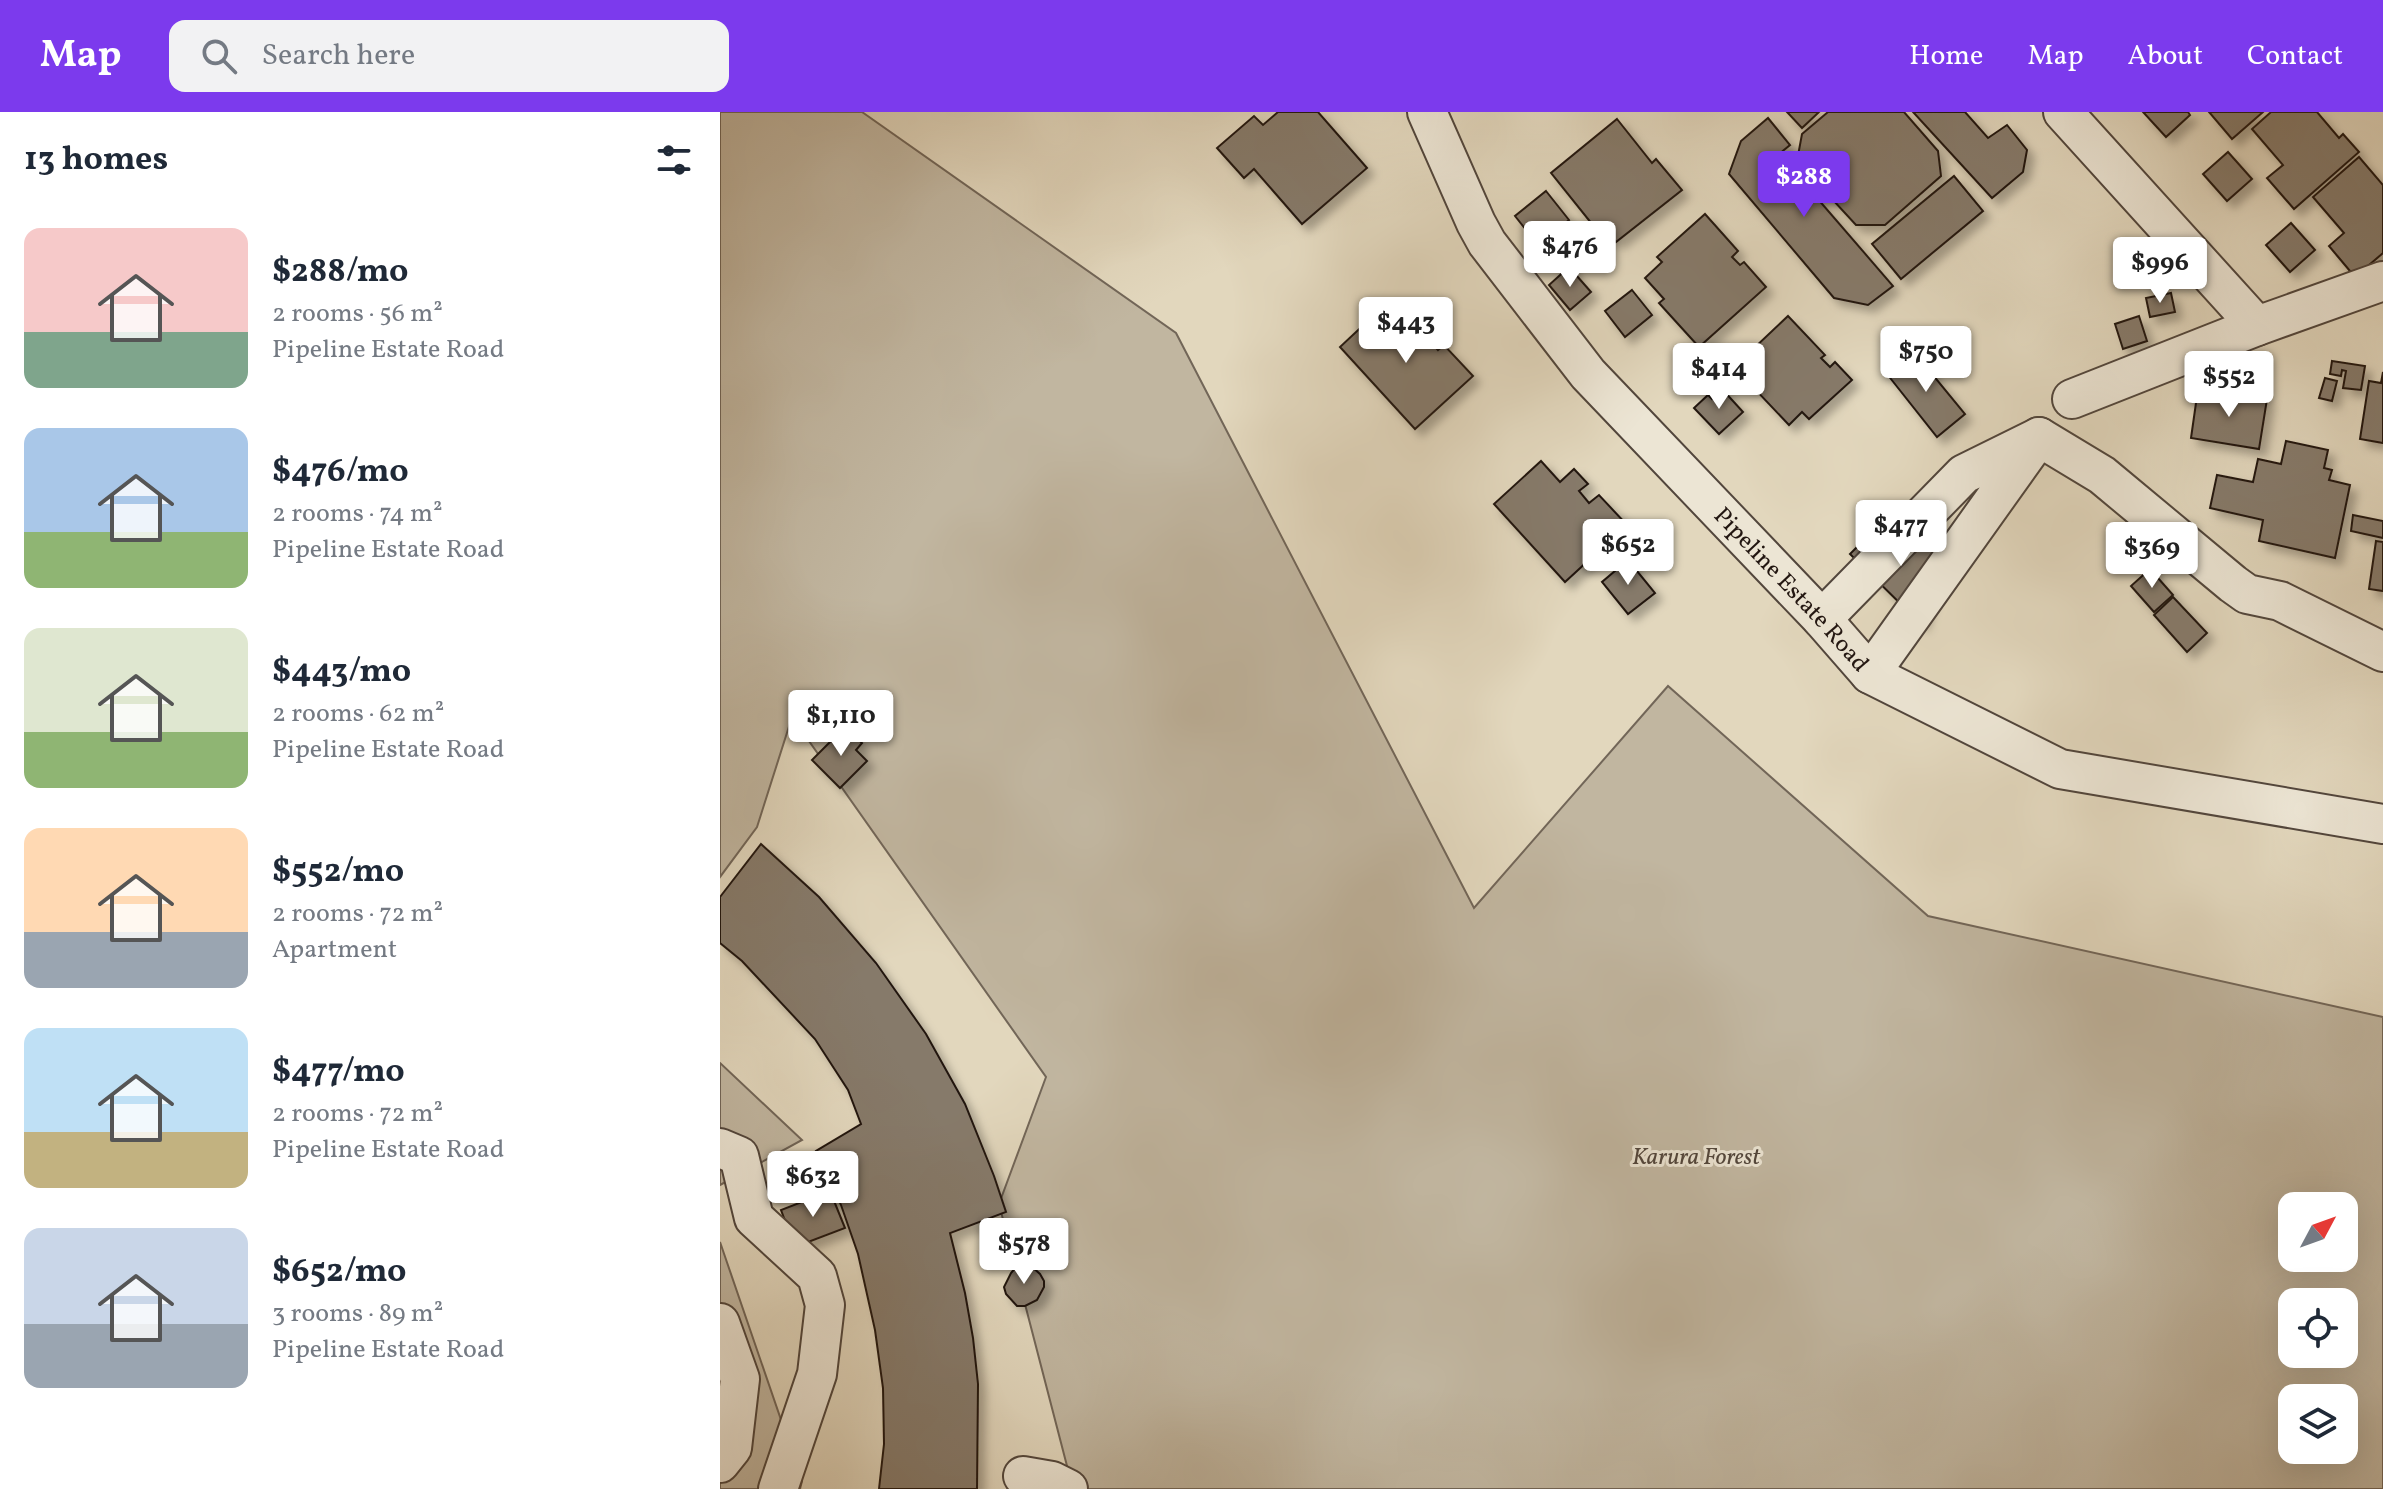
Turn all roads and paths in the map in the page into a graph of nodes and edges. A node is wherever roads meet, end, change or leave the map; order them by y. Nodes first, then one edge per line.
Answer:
1 (1427, 112) edge
2 (2063, 112) edge
3 (2383, 281) edge
4 (2257, 326) junction
5 (2072, 399) dead end
6 (2039, 437) junction
7 (1822, 619) junction
8 (2383, 652) edge
9 (1870, 674) junction
10 (2383, 824) edge
11 (720, 1148) edge
12 (720, 1323) edge
13 (720, 1463) edge
14 (1023, 1476) dead end
15 (778, 1489) edge
16 (1068, 1489) edge

1 - 7 street, Pipeline Estate Road
2 - 4 street
3 - 4 street
4 - 5 street
6 - 7 street
6 - 8 street
6 - 9 street
7 - 9 street, Pipeline Estate Road
9 - 10 street, Pipeline Estate Road
11 - 15 street
12 - 13 street
14 - 16 street

